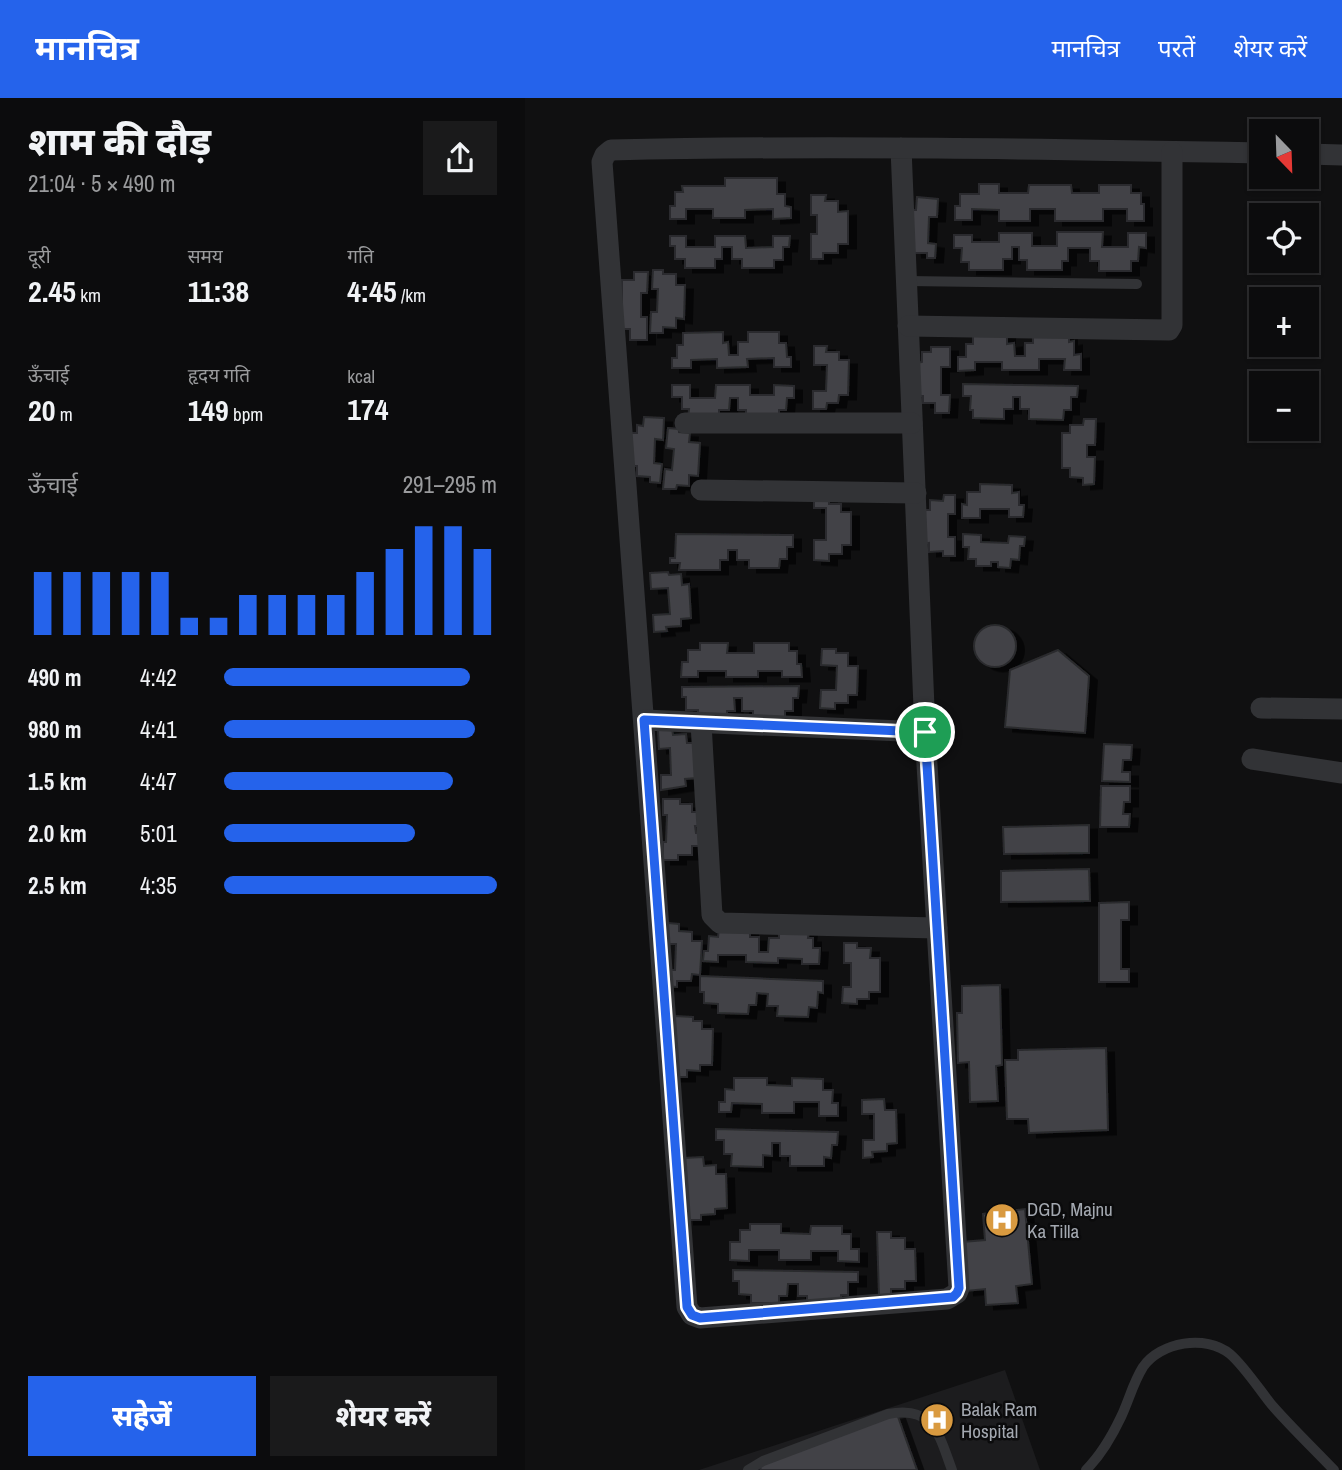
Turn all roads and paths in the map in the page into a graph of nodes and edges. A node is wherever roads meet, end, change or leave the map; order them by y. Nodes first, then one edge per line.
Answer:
1 (901, 148) junction
2 (1172, 152) junction
3 (1249, 153) edge
4 (1319, 154) edge
5 (1342, 155) edge
6 (907, 281) junction
7 (1137, 285) dead end
8 (908, 326) junction
9 (912, 423) junction
10 (685, 424) dead end
11 (701, 490) dead end
12 (916, 493) junction
13 (1261, 708) dead end
14 (1342, 709) edge
15 (644, 720) junction
16 (701, 723) junction
17 (925, 732) junction
18 (1252, 759) dead end
19 (1342, 773) edge
20 (937, 928) junction
21 (748, 1470) edge
22 (952, 1470) edge
23 (1086, 1470) edge
24 (1334, 1470) edge

1 - 2 street
1 - 6 street
1 - 15 street
2 - 3 street
2 - 8 street
4 - 5 street
6 - 7 lane
6 - 8 street
8 - 9 street
9 - 10 street
9 - 12 street
11 - 12 street
12 - 17 street
13 - 14 street
15 - 16 street
15 - 20 street
16 - 17 street
16 - 20 street
17 - 20 street
18 - 19 street
21 - 22 lane
23 - 24 lane

